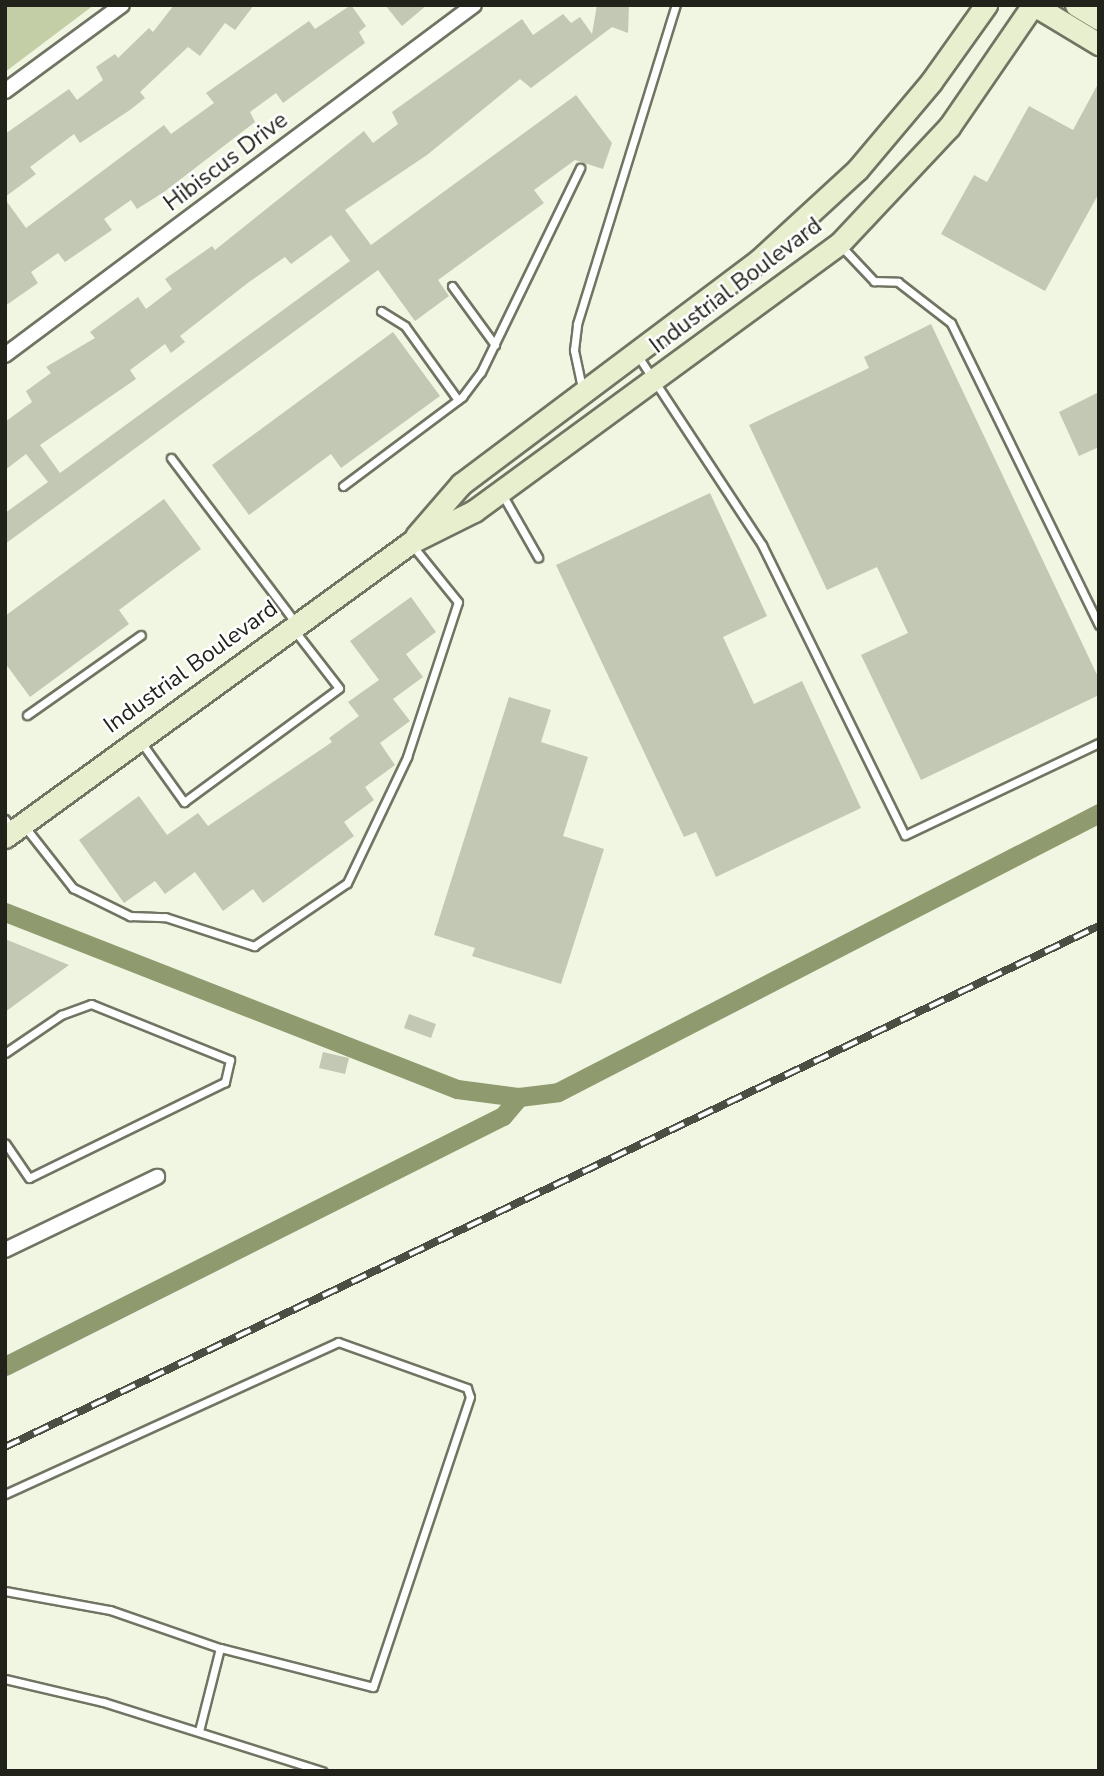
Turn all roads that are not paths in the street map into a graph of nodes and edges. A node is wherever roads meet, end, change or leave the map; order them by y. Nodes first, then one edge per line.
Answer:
1 (122, 5) edge
2 (474, 5) edge
3 (676, 5) edge
4 (986, 5) edge
5 (1033, 5) edge
6 (1076, 5) edge
7 (1099, 19) edge
8 (1099, 44) edge
9 (5, 91) edge
10 (580, 168) dead end
11 (839, 244) junction
12 (452, 286) dead end
13 (381, 311) dead end
14 (495, 345) junction
15 (636, 352) junction
16 (5, 355) edge
17 (653, 381) junction
18 (583, 392) junction
19 (458, 400) junction
20 (171, 458) dead end
21 (343, 486) dead end
22 (501, 492) junction
23 (410, 542) junction
24 (538, 557) dead end
25 (293, 624) junction
26 (1099, 625) edge
27 (141, 635) dead end
28 (27, 715) dead end
29 (138, 739) junction
30 (1099, 743) edge
31 (12, 827) edge
32 (5, 1053) edge
33 (5, 1143) edge
34 (157, 1177) dead end
35 (5, 1250) edge
36 (5, 1494) edge
37 (5, 1591) edge
38 (220, 1648) junction
39 (5, 1679) edge
40 (199, 1731) junction
41 (322, 1771) edge

1 - 9 street
2 - 16 street, Hibiscus Drive
3 - 18 lane
4 - 15 main road, Industrial Boulevard
5 - 8 main road
5 - 11 main road, Industrial Boulevard
6 - 7 main road
10 - 14 lane
11 - 17 main road, Industrial Boulevard
11 - 26 lane
12 - 14 lane
13 - 19 lane
14 - 19 lane
15 - 17 lane
15 - 18 main road, Industrial Boulevard
17 - 22 main road, Industrial Boulevard
17 - 30 lane
18 - 23 main road, Industrial Boulevard
19 - 21 lane
20 - 25 lane
22 - 23 main road, Industrial Boulevard
22 - 24 lane
23 - 25 main road, Industrial Boulevard
23 - 31 lane
25 - 29 main road, Industrial Boulevard
25 - 29 lane
27 - 28 lane
29 - 31 main road, Industrial Boulevard
32 - 33 lane
34 - 35 street
36 - 38 lane
37 - 38 lane
38 - 40 lane
39 - 40 lane
40 - 41 lane

